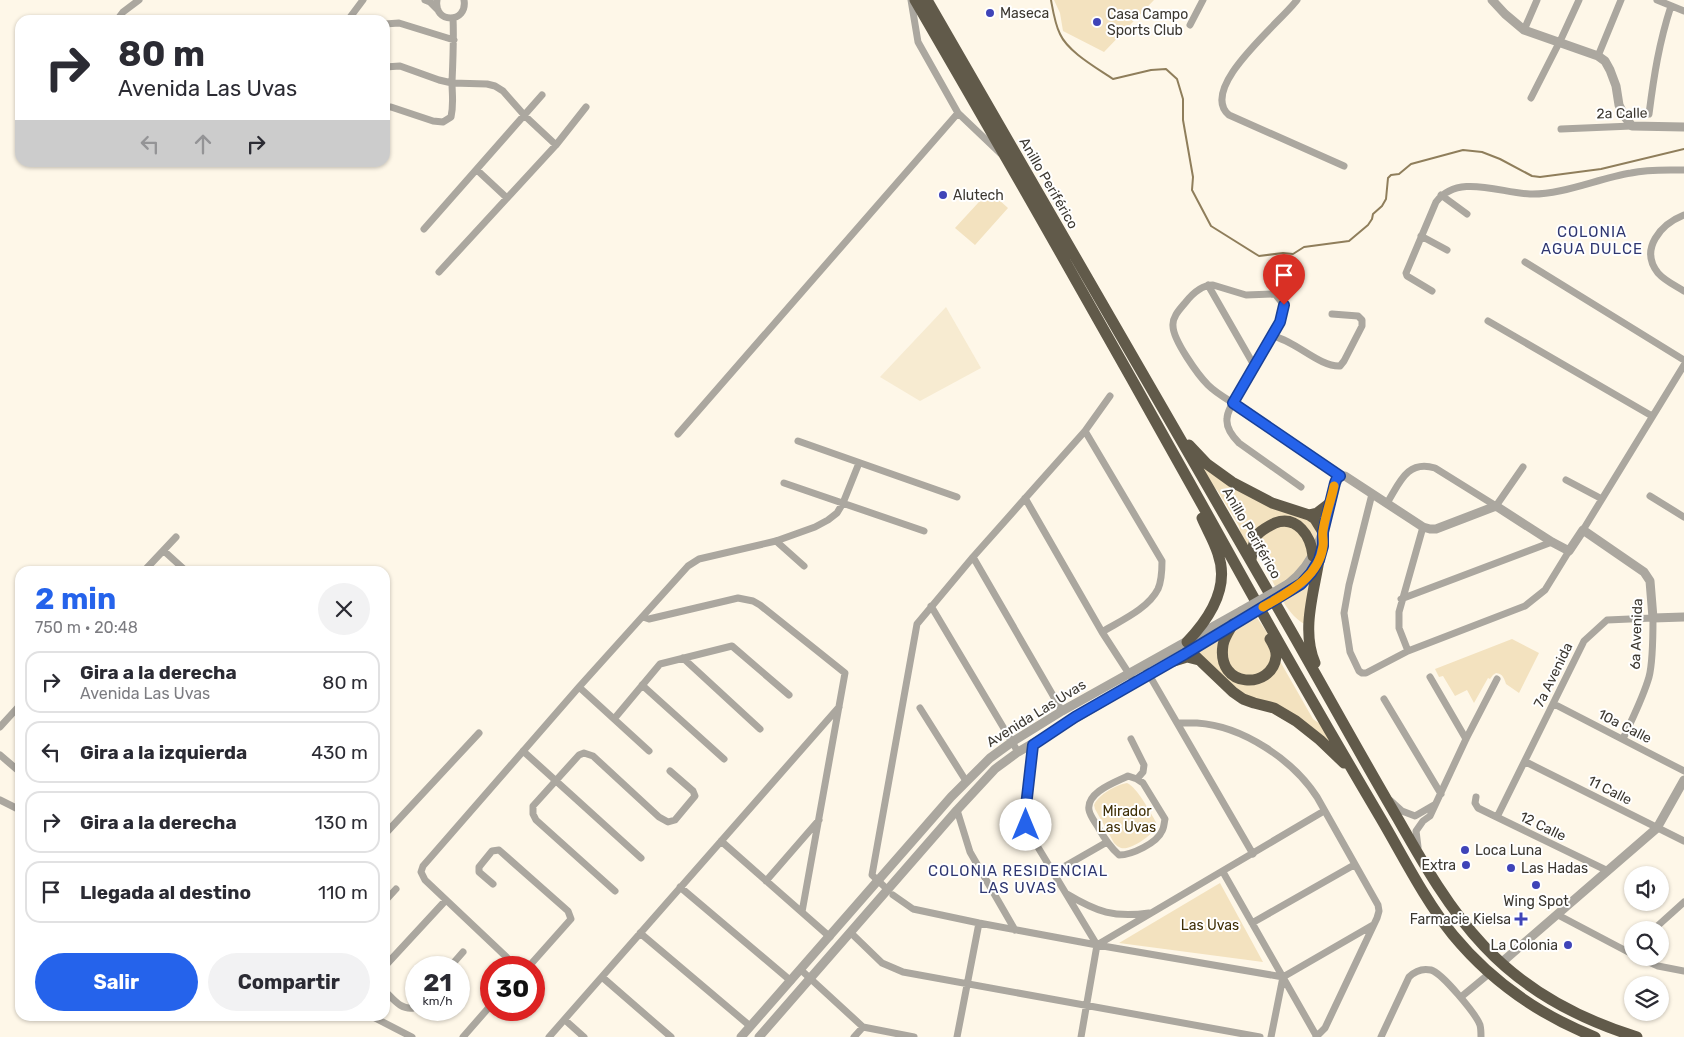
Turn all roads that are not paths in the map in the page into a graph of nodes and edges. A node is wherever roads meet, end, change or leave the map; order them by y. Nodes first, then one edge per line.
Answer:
1 (140, 0) edge
2 (363, 0) edge
3 (425, 0) edge
4 (437, 0) edge
5 (464, 0) edge
6 (911, 0) edge
7 (916, 0) edge
8 (927, 0) edge
9 (1203, 0) edge
10 (1297, 0) edge
11 (1492, 0) edge
12 (1537, 0) edge
13 (1579, 0) edge
14 (1621, 0) edge
15 (1658, 0) edge
16 (1671, 6) junction
17 (438, 10) junction
18 (1684, 10) edge
19 (121, 15) edge
20 (352, 15) edge
21 (453, 18) junction
22 (390, 24) edge
23 (1190, 25) dead end
24 (1524, 30) junction
25 (454, 40) junction
26 (1560, 41) junction
27 (1598, 56) junction
28 (390, 67) edge
29 (452, 83) junction
30 (542, 95) dead end
31 (1531, 98) dead end
32 (390, 107) edge
33 (586, 107) dead end
34 (958, 114) junction
35 (1648, 114) dead end
36 (525, 116) junction
37 (1632, 126) junction
38 (1684, 127) edge
39 (1561, 129) dead end
40 (556, 145) junction
41 (1007, 160) junction
42 (1344, 166) dead end
43 (477, 170) junction
44 (1684, 170) edge
45 (1441, 195) junction
46 (506, 198) junction
47 (1467, 214) dead end
48 (1684, 215) edge
49 (424, 230) dead end
50 (1421, 236) junction
51 (1447, 250) dead end
52 (1524, 262) dead end
53 (439, 272) dead end
54 (1208, 285) junction
55 (1432, 291) dead end
56 (1684, 291) edge
57 (1332, 314) dead end
58 (1488, 321) dead end
59 (1272, 336) junction
60 (1684, 360) edge
61 (1684, 365) edge
62 (1255, 366) junction
63 (1110, 396) dead end
64 (1233, 403) junction
65 (1652, 416) junction
66 (1175, 430) junction
67 (1085, 431) junction
68 (678, 434) dead end
69 (798, 442) dead end
70 (859, 463) junction
71 (1523, 467) dead end
72 (1182, 468) junction
73 (1340, 476) junction
74 (1566, 480) dead end
75 (784, 483) dead end
76 (1301, 487) dead end
77 (1372, 494) junction
78 (1650, 496) dead end
79 (957, 497) dead end
80 (1025, 498) junction
81 (1602, 499) junction
82 (843, 503) junction
83 (1330, 503) junction
84 (1387, 504) junction
85 (1496, 506) junction
86 (1309, 515) junction
87 (1684, 517) edge
88 (1422, 527) junction
89 (1583, 530) junction
90 (924, 532) dead end
91 (1323, 532) junction
92 (176, 537) dead end
93 (776, 541) junction
94 (1552, 542) junction
95 (164, 551) junction
96 (1569, 551) junction
97 (973, 556) junction
98 (1316, 558) junction
99 (1251, 560) junction
100 (149, 566) edge
101 (180, 566) edge
102 (804, 566) dead end
103 (1401, 599) junction
104 (931, 606) junction
105 (1264, 615) junction
106 (643, 617) junction
107 (1239, 617) junction
108 (1684, 617) edge
109 (1653, 618) junction
110 (1102, 632) junction
111 (1189, 646) junction
112 (1408, 651) junction
113 (683, 658) junction
114 (1174, 661) junction
115 (1201, 661) junction
116 (1144, 666) junction
117 (1129, 674) junction
118 (1149, 675) junction
119 (1430, 677) dead end
120 (1497, 679) dead end
121 (1135, 683) junction
122 (642, 685) junction
123 (579, 687) junction
124 (1328, 694) junction
125 (789, 695) dead end
126 (1384, 699) dead end
127 (1554, 704) junction
128 (839, 707) junction
129 (920, 708) dead end
130 (15, 710) edge
131 (1062, 711) junction
132 (614, 719) junction
133 (1178, 723) junction
134 (0, 727) edge
135 (760, 729) dead end
136 (480, 733) dead end
137 (1131, 739) dead end
138 (1466, 739) junction
139 (1623, 739) junction
140 (1012, 742) junction
141 (1033, 745) junction
142 (523, 751) junction
143 (649, 751) dead end
144 (1018, 752) junction
145 (0, 755) edge
146 (724, 759) dead end
147 (1526, 762) junction
148 (15, 768) edge
149 (670, 771) dead end
150 (1684, 771) edge
151 (1354, 773) junction
152 (1137, 779) junction
153 (556, 780) junction
154 (1684, 780) edge
155 (966, 781) junction
156 (1382, 792) junction
157 (1441, 794) junction
158 (1476, 797) dead end
159 (0, 800) edge
160 (1437, 803) junction
161 (15, 808) edge
162 (957, 810) junction
163 (1324, 811) junction
164 (1409, 815) junction
165 (1497, 817) junction
166 (819, 819) junction
167 (1658, 828) junction
168 (390, 829) edge
169 (1416, 831) junction
170 (721, 841) junction
171 (1684, 841) edge
172 (1107, 842) junction
173 (1253, 854) junction
174 (641, 858) dead end
175 (1420, 858) junction
176 (1354, 865) junction
177 (1608, 871) junction
178 (1223, 872) junction
179 (1053, 873) junction
180 (766, 881) junction
181 (878, 882) junction
182 (493, 884) dead end
183 (680, 888) junction
184 (396, 889) dead end
185 (615, 891) dead end
186 (1065, 892) junction
187 (890, 893) junction
188 (390, 896) edge
189 (446, 900) junction
190 (1683, 905) edge
191 (802, 912) junction
192 (1154, 912) junction
193 (1558, 915) junction
194 (1664, 921) edge
195 (979, 923) junction
196 (1252, 923) junction
197 (1373, 925) junction
198 (1015, 930) junction
199 (640, 933) junction
200 (850, 933) junction
201 (830, 937) junction
202 (1097, 945) junction
203 (1624, 948) edge
204 (463, 952) dead end
205 (460, 956) edge
206 (505, 956) edge
207 (538, 956) edge
208 (390, 961) edge
209 (1501, 963) junction
210 (1658, 966) edge
211 (801, 970) junction
212 (1684, 971) edge
213 (1490, 973) junction
214 (602, 977) junction
215 (1283, 977) junction
216 (811, 979) junction
217 (791, 981) junction
218 (968, 984) junction
219 (390, 996) edge
220 (1461, 998) junction
221 (1086, 1006) junction
222 (405, 1008) edge
223 (480, 1018) edge
224 (564, 1020) junction
225 (1557, 1020) junction
226 (381, 1021) edge
227 (750, 1026) junction
228 (863, 1027) junction
229 (412, 1037) edge
230 (463, 1037) edge
231 (549, 1037) edge
232 (584, 1037) edge
233 (671, 1037) edge
234 (741, 1037) edge
235 (759, 1037) edge
236 (854, 1037) edge
237 (914, 1037) edge
238 (957, 1037) edge
239 (1081, 1037) edge
240 (1260, 1037) edge
241 (1271, 1037) edge
242 (1316, 1037) edge
243 (1381, 1037) edge
244 (1481, 1037) edge
245 (1572, 1037) edge
246 (1595, 1037) edge
247 (1637, 1037) edge

1 - 19 street
2 - 20 street
3 - 17 street
4 - 17 street
5 - 21 street
6 - 34 street
7 - 41 highway, Anillo Periférico
8 - 66 highway, Anillo Periférico
9 - 23 street
10 - 42 street
11 - 24 street
12 - 24 street
13 - 26 street
14 - 27 street
15 - 16 street
16 - 18 street
16 - 35 street
17 - 21 street
21 - 25 street
22 - 25 street
24 - 26 street
25 - 29 street
26 - 27 street
26 - 31 street
27 - 37 street
28 - 29 street
29 - 32 street
29 - 36 street
30 - 36 street
33 - 40 street
34 - 41 street
34 - 68 street
36 - 40 street
36 - 43 street
37 - 38 street, 2a Calle
37 - 39 street, 2a Calle
40 - 46 street
41 - 72 highway, Anillo Periférico
43 - 46 street
43 - 49 street
44 - 45 street
45 - 47 street
45 - 50 street
46 - 53 street
48 - 56 street
50 - 51 street
50 - 55 street
52 - 60 street
54 - 59 street
54 - 62 street
54 - 64 street
57 - 59 street
58 - 65 street
59 - 62 street
61 - 65 street
62 - 64 street
63 - 67 street
64 - 73 street
64 - 76 street
65 - 81 street
66 - 86 highway
66 - 99 highway, Anillo Periférico
67 - 80 street
67 - 110 street
69 - 70 street
70 - 79 street
70 - 82 street
71 - 85 street
72 - 105 highway, Anillo Periférico
72 - 111 highway
73 - 77 street
73 - 83 street, Avenida Las Uvas
74 - 81 street
75 - 82 street
77 - 84 street
77 - 112 street
78 - 87 street
80 - 97 street
80 - 110 street
81 - 89 street
82 - 90 street
82 - 93 street
83 - 86 highway
83 - 91 street, Avenida Las Uvas
84 - 85 street
84 - 88 street
85 - 88 street
85 - 94 street
86 - 91 highway
88 - 103 street
89 - 96 street
89 - 109 street, 6a Avenida
91 - 98 street, Avenida Las Uvas
92 - 95 street
93 - 102 street
93 - 106 street
94 - 96 street
94 - 103 street
95 - 100 street
95 - 101 street
96 - 112 street
97 - 104 street
97 - 131 street
98 - 99 highway
98 - 107 street, Avenida Las Uvas, bridge
98 - 124 highway
99 - 124 highway, Anillo Periférico
103 - 112 street
104 - 140 street
104 - 181 street
105 - 107 highway
105 - 151 highway, Anillo Periférico
106 - 123 street
106 - 128 street
107 - 111 street, Avenida Las Uvas
108 - 109 street, 7a Avenida
109 - 127 street, 7a Avenida
109 - 139 street, 6a Avenida
110 - 117 street
111 - 114 street, Avenida Las Uvas
111 - 115 highway
111 - 116 street, Avenida Las Uvas
113 - 122 street
113 - 125 street
113 - 135 street
114 - 115 highway
114 - 118 street, Avenida Las Uvas
115 - 151 highway
116 - 117 street, Avenida Las Uvas
116 - 118 street
117 - 121 street
117 - 131 street, Avenida Las Uvas
118 - 121 street, Avenida Las Uvas
118 - 133 street
119 - 138 street
120 - 138 street
121 - 141 street, Avenida Las Uvas
122 - 132 street
122 - 146 street
123 - 132 street
123 - 142 street
124 - 156 highway, Anillo Periférico
126 - 157 street
127 - 139 street, 10a Calle
127 - 147 street, 7a Avenida
128 - 166 street
128 - 170 street
129 - 155 street
130 - 134 street
131 - 140 street, Avenida Las Uvas
132 - 143 street
133 - 163 street
133 - 173 street
136 - 168 street
137 - 152 street
138 - 157 street
139 - 150 street, 10a Calle
140 - 144 street
140 - 155 street, Avenida Las Uvas
141 - 144 street, Avenida Las Uvas
141 - 179 street
142 - 153 street
142 - 189 street
144 - 162 street, Avenida Las Uvas
145 - 148 street
147 - 165 street, 7a Avenida
147 - 167 street, 11 Calle
149 - 153 street
151 - 213 highway, Anillo Periférico
152 - 172 street
152 - 172 street
153 - 174 street
153 - 185 street
154 - 167 street
155 - 181 street, Avenida Las Uvas
156 - 164 street
156 - 175 highway, Anillo Periférico
157 - 160 street
158 - 165 street, 12 Calle
159 - 161 street
160 - 164 street
160 - 169 street
162 - 187 street, Avenida Las Uvas
162 - 198 street
163 - 173 street
163 - 176 street
164 - 169 street
165 - 177 street, 12 Calle
166 - 180 street
166 - 191 street
167 - 171 street, 11 Calle
167 - 177 street
169 - 175 street
170 - 180 street
170 - 183 street
172 - 179 street
173 - 178 street
175 - 209 highway, Anillo Periférico
176 - 196 street
176 - 197 street
177 - 193 street
178 - 192 street
178 - 196 street
179 - 186 street
180 - 191 street
181 - 187 street
181 - 201 street, Avenida Las Uvas
182 - 207 street
183 - 199 street
183 - 217 street
184 - 188 street
186 - 192 street
186 - 202 street
187 - 195 street
187 - 200 street, Avenida Las Uvas
189 - 206 street
189 - 208 street
190 - 194 street
191 - 201 street
192 - 202 street
193 - 203 street
193 - 209 street
195 - 198 street
195 - 218 street
196 - 215 street
197 - 215 street
197 - 242 street
198 - 202 street
199 - 214 street
199 - 227 street
200 - 216 street, Avenida Las Uvas
200 - 218 street
201 - 211 street, Avenida Las Uvas
202 - 215 street
202 - 221 street
204 - 205 street
209 - 247 highway, Anillo Periférico
210 - 212 street
211 - 216 street
211 - 217 street, Avenida Las Uvas
213 - 220 street
213 - 225 highway, Anillo Periférico
214 - 224 street
214 - 233 street
215 - 241 street
215 - 242 street
216 - 228 street
216 - 235 street, Avenida Las Uvas
217 - 227 street, Avenida Las Uvas
218 - 221 street
218 - 238 street
219 - 222 street
220 - 243 street
220 - 244 street
221 - 239 street
221 - 240 street
223 - 230 street
224 - 231 street
224 - 232 street
225 - 245 highway
225 - 246 highway, Anillo Periférico
226 - 229 street
227 - 234 street, Avenida Las Uvas
228 - 236 street
228 - 237 street

